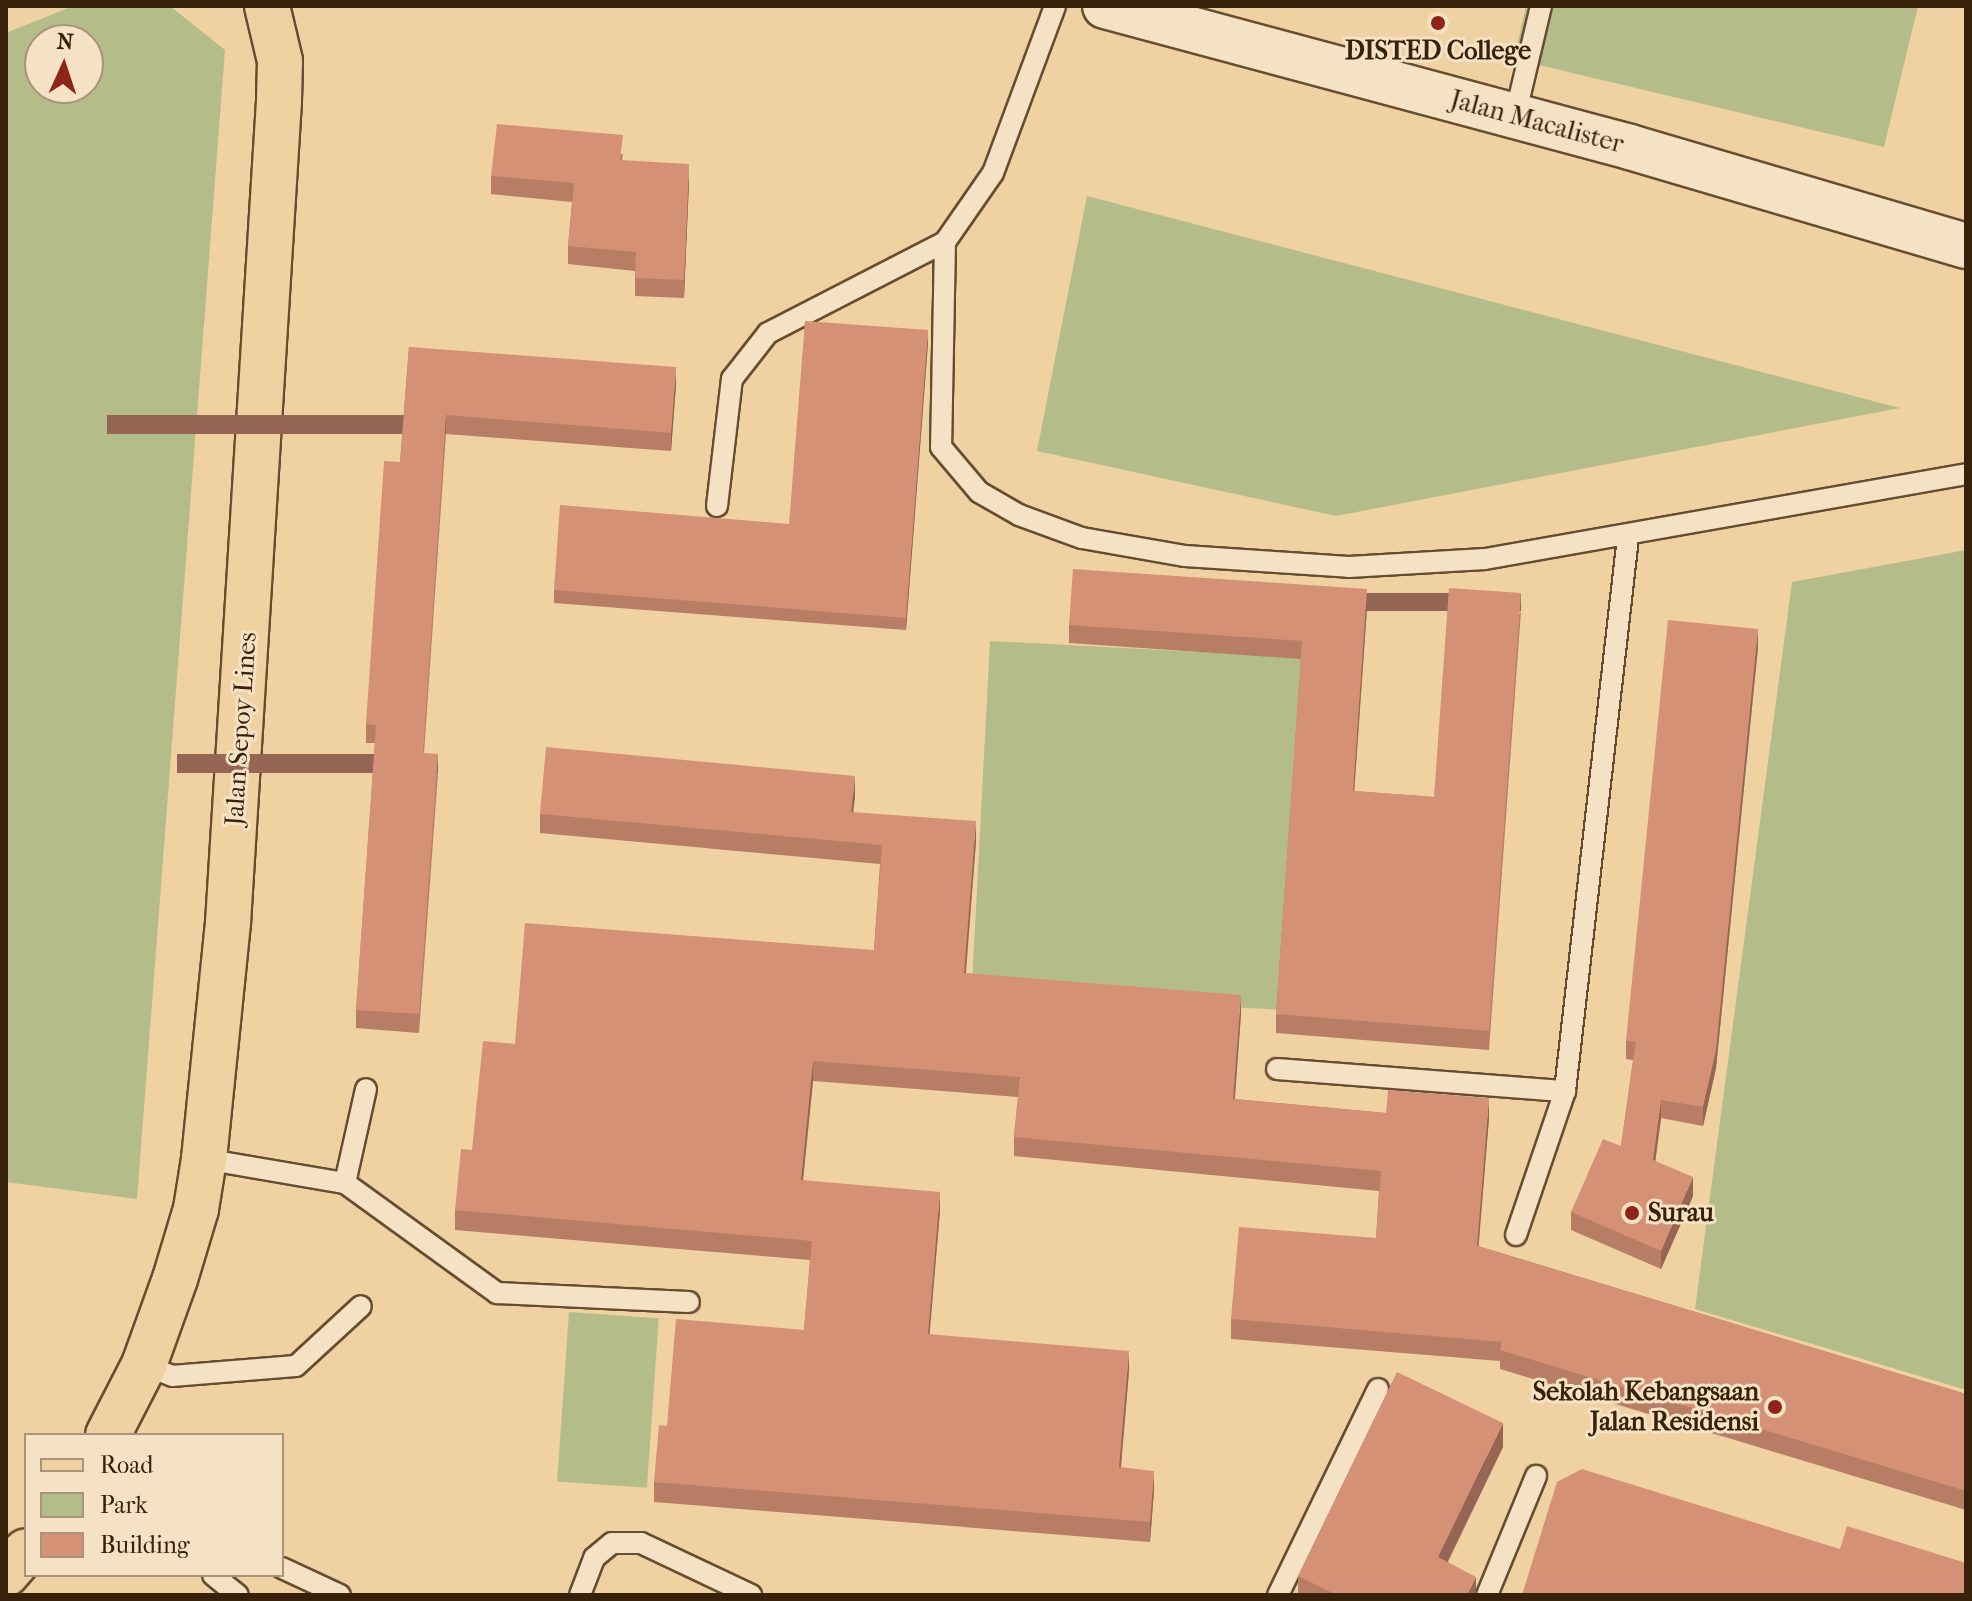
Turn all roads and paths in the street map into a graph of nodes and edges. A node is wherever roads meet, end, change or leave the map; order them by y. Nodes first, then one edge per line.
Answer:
1 (1055, 6) edge
2 (1105, 6) edge
3 (1541, 6) edge
4 (272, 11) edge
5 (1515, 116) junction
6 (945, 242) junction
7 (1966, 246) edge
8 (1966, 474) edge
9 (717, 506) dead end
10 (1628, 537) junction
11 (1277, 1069) dead end
12 (366, 1089) dead end
13 (1565, 1091) junction
14 (204, 1159) junction
15 (345, 1183) junction
16 (1516, 1235) dead end
17 (689, 1302) dead end
18 (361, 1306) dead end
19 (144, 1365) junction
20 (1378, 1389) dead end
21 (109, 1433) edge
22 (1536, 1476) dead end
23 (24, 1553) edge
24 (284, 1569) edge
25 (6, 1574) edge
26 (216, 1577) edge
27 (238, 1595) edge
28 (340, 1595) edge
29 (580, 1595) edge
30 (751, 1595) edge
31 (1278, 1595) edge
32 (1487, 1595) edge

1 - 6 lane
2 - 5 main road, Jalan Macalister
3 - 5 lane
4 - 14 main road, Jalan Sepoy Lines
5 - 7 main road, Jalan Macalister
6 - 9 lane
6 - 10 lane
8 - 10 lane
10 - 13 lane
11 - 13 lane
12 - 15 lane
13 - 16 lane
14 - 15 lane
14 - 19 main road, Jalan Sepoy Lines
15 - 17 lane
18 - 19 lane
19 - 21 main road, Jalan Sepoy Lines
20 - 31 lane
22 - 32 lane
23 - 25 main road
24 - 28 lane
26 - 27 lane
29 - 30 lane

